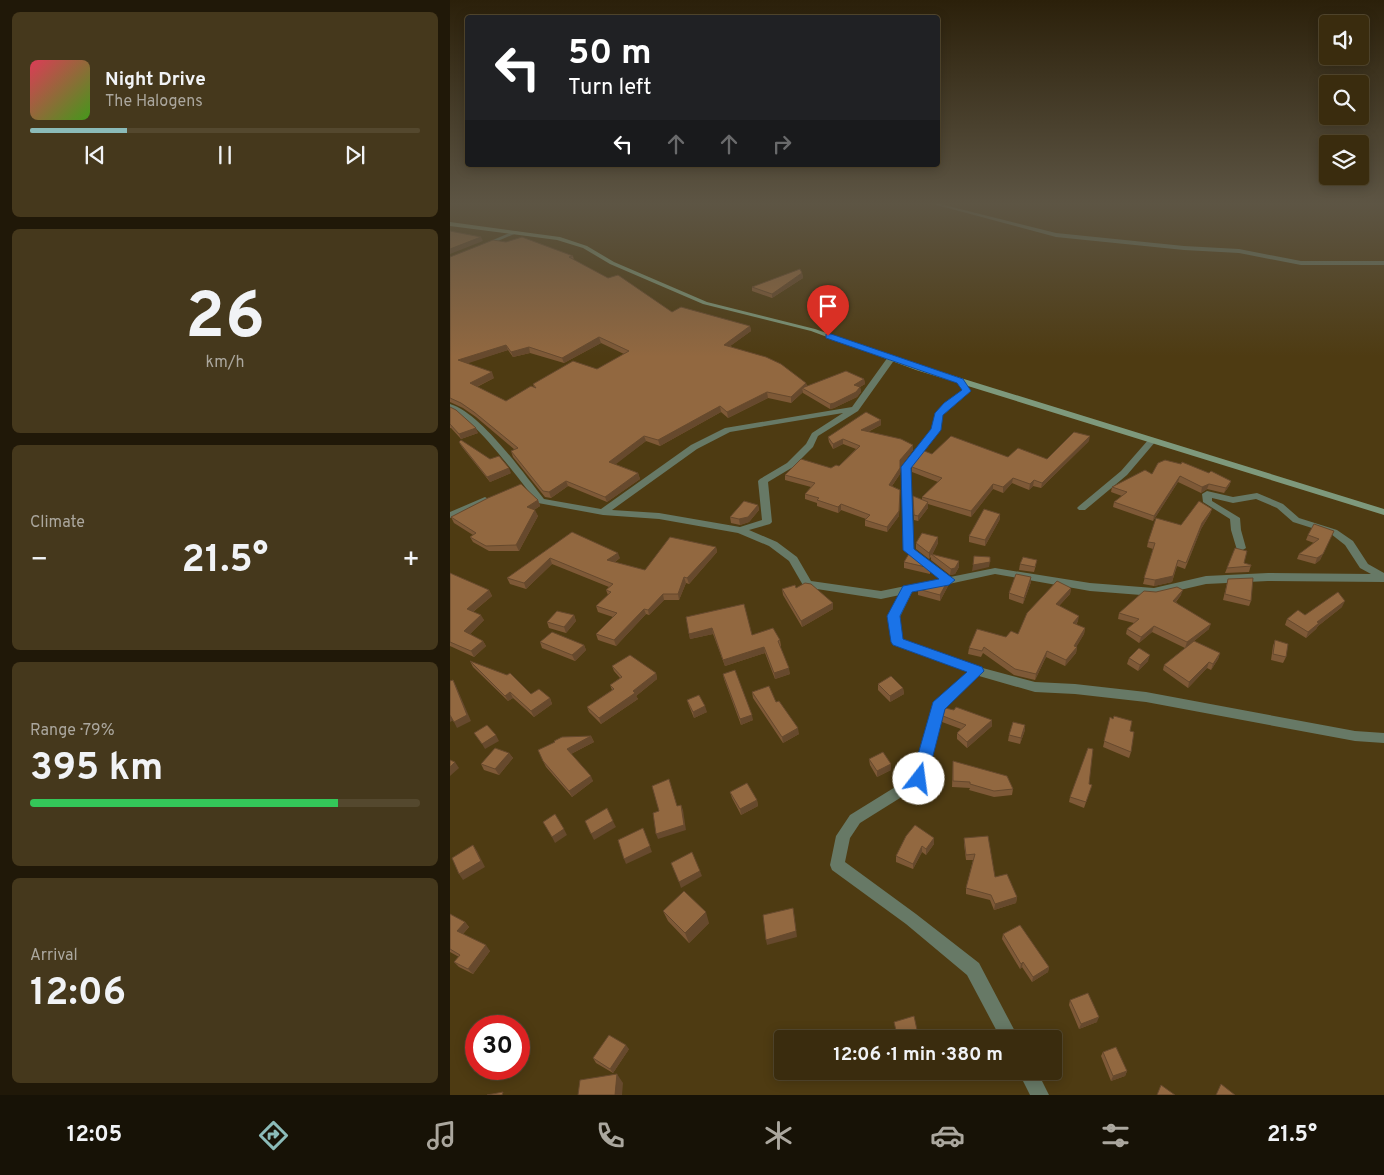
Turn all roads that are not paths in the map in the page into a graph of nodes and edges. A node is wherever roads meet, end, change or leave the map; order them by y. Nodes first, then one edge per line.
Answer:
1 (599, 255) edge
2 (1263, 255) edge
3 (1384, 263) edge
4 (892, 359) junction
5 (960, 381) junction
6 (450, 406) edge
7 (855, 408) junction
8 (1152, 441) junction
9 (493, 497) edge
10 (1082, 508) dead end
11 (603, 512) junction
12 (1384, 512) edge
13 (450, 515) edge
14 (740, 530) junction
15 (1241, 548) edge
16 (1384, 578) edge
17 (949, 580) junction
18 (908, 588) junction
19 (977, 671) junction
20 (1384, 738) edge
21 (1005, 1030) edge
22 (1032, 1080) edge
23 (1040, 1095) edge

1 - 4 main road
2 - 3 street
4 - 5 main road
4 - 7 street
5 - 8 main road
5 - 17 street
6 - 11 street
7 - 11 street
7 - 14 street
8 - 10 street
8 - 12 main road
9 - 13 street
11 - 14 street
14 - 18 street
15 - 16 street
16 - 17 street
17 - 18 street
18 - 19 street
19 - 20 street
19 - 21 street
22 - 23 street

